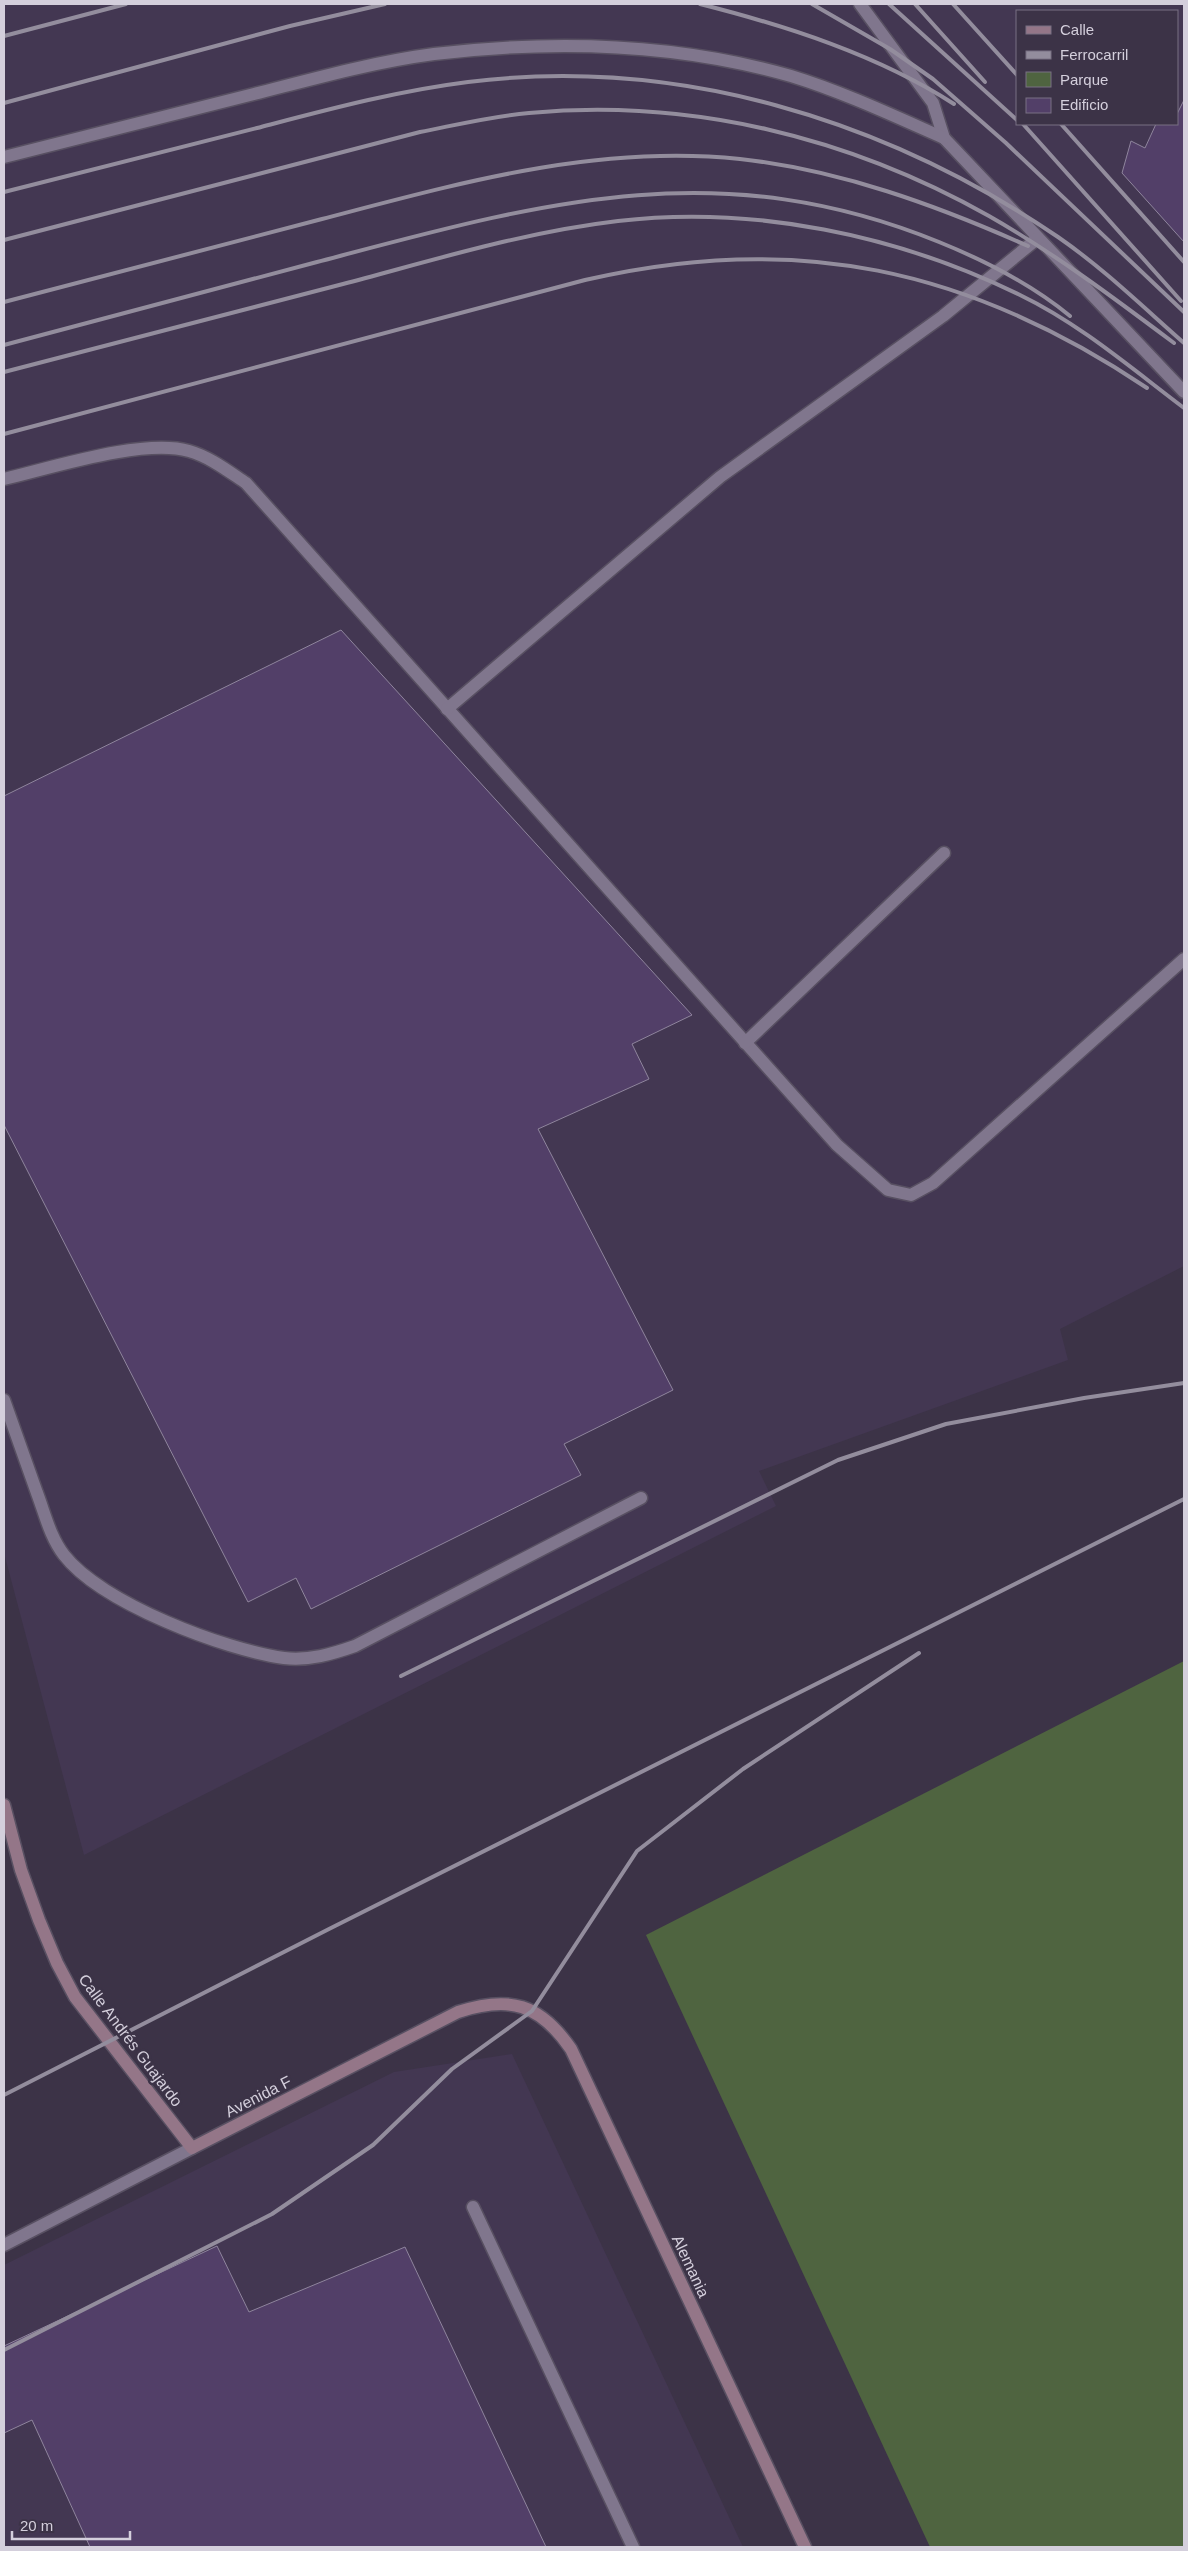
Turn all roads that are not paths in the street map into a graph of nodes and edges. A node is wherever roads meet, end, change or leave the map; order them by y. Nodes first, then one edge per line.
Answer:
1 (860, 4) edge
2 (944, 138) junction
3 (4, 156) edge
4 (1038, 238) junction
5 (1184, 392) edge
6 (4, 479) edge
7 (447, 710) junction
8 (944, 853) dead end
9 (1184, 959) edge
10 (745, 1043) junction
11 (4, 1400) edge
12 (641, 1498) dead end
13 (4, 1805) edge
14 (532, 2011) joint
15 (192, 2148) junction
16 (473, 2207) dead end
17 (4, 2245) edge
18 (633, 2547) edge
19 (805, 2547) edge

1 - 2 street
2 - 3 street
2 - 4 street
4 - 5 street
4 - 7 street
6 - 7 street
7 - 10 street
8 - 10 street
9 - 10 street
11 - 12 street
13 - 15 main road, Calle Andrés Guajardo
14 - 15 main road, Avenida F
14 - 19 main road, Alemania
15 - 17 street, Avenida F
16 - 18 street

